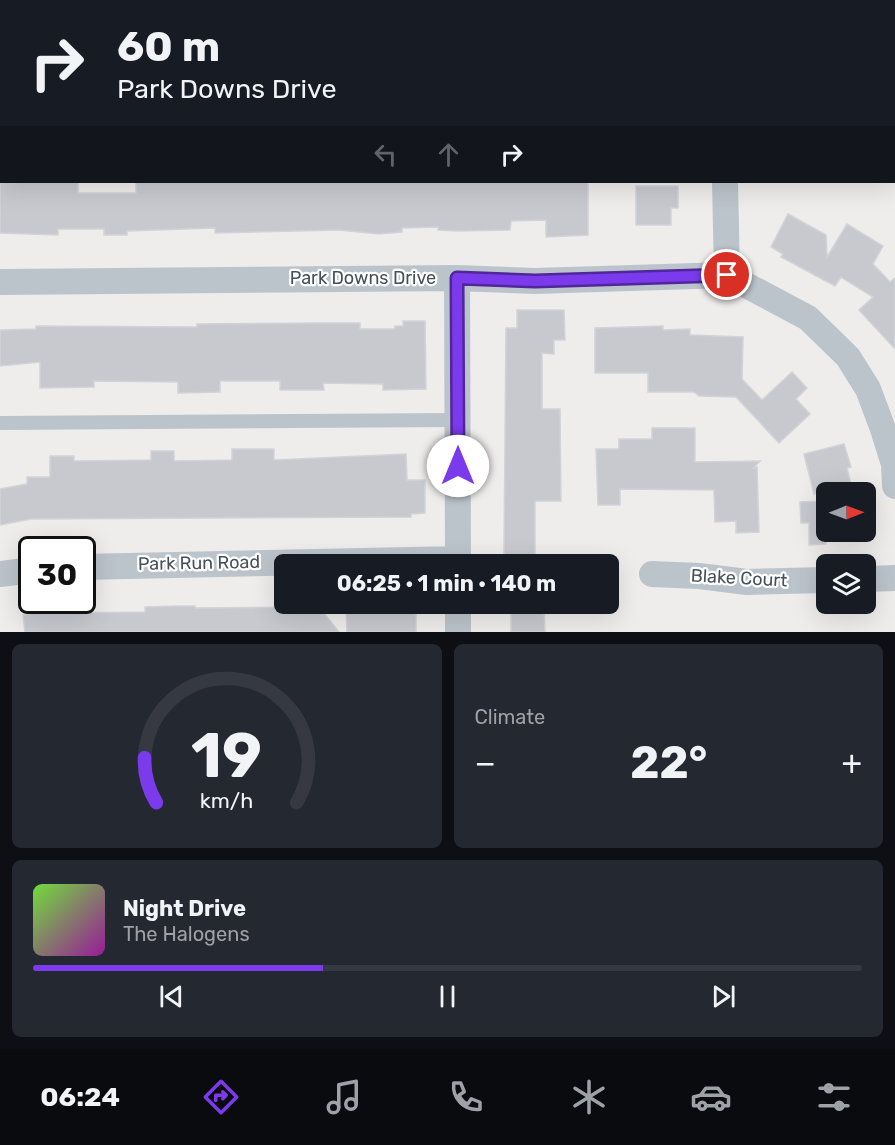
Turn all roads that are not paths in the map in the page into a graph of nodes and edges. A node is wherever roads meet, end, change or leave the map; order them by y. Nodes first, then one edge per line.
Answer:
1 (725, 183) edge
2 (727, 275) junction
3 (457, 278) junction
4 (0, 282) edge
5 (458, 420) junction
6 (0, 423) edge
7 (895, 486) edge
8 (459, 554) edge
9 (274, 564) edge
10 (96, 567) edge
11 (18, 572) edge
12 (0, 574) edge
13 (652, 574) dead end
14 (895, 578) edge
15 (876, 579) edge
16 (816, 580) edge
17 (458, 614) edge
18 (458, 632) edge

1 - 2 street
2 - 3 street, Park Downs Drive
2 - 7 street, Park Downs Drive
3 - 4 street, Park Downs Drive
3 - 5 street
5 - 6 lane
5 - 8 street
9 - 10 street, Park Run Road
11 - 12 street
13 - 16 street, Blake Court
14 - 15 street
17 - 18 street

